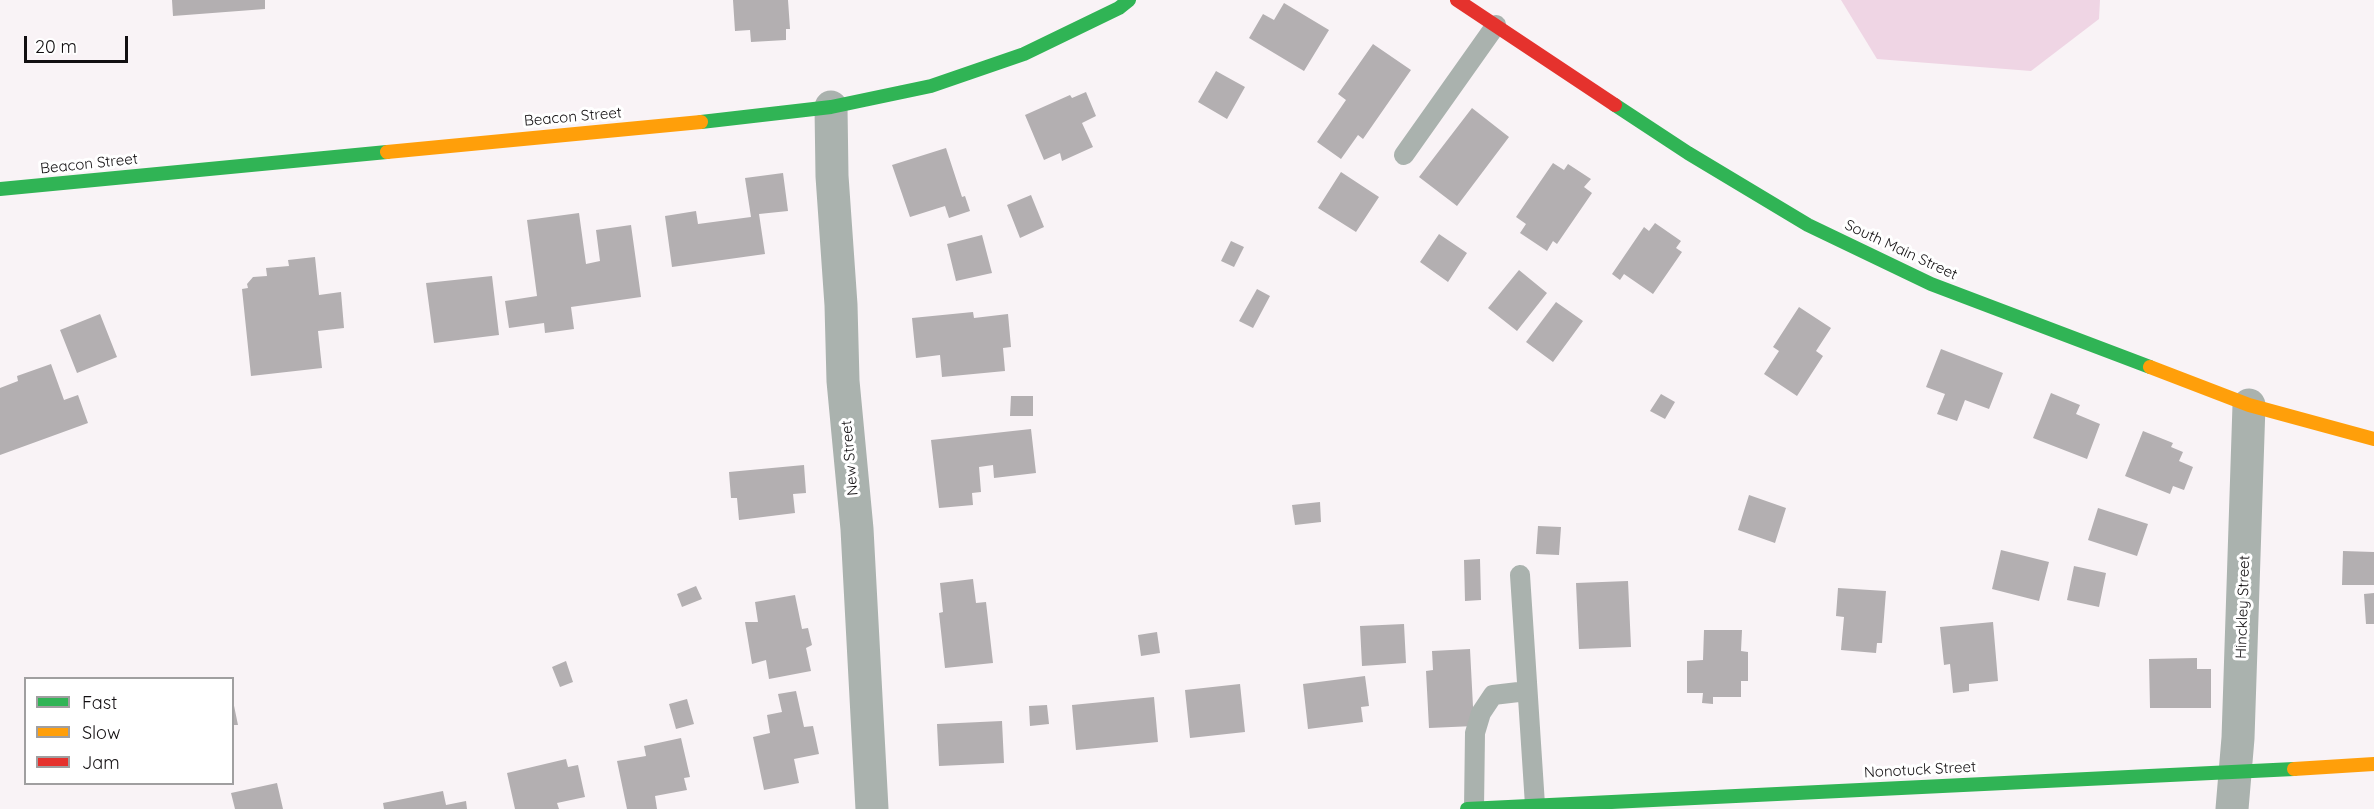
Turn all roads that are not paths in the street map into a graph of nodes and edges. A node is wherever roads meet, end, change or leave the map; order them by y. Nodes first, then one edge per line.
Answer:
1 (1129, 0) edge
2 (1457, 0) edge
3 (1496, 25) junction
4 (831, 107) junction
5 (1404, 155) dead end
6 (0, 189) edge
7 (2249, 405) junction
8 (2374, 439) edge
9 (1520, 575) dead end
10 (1527, 691) junction
11 (2374, 764) edge
12 (2236, 773) junction
13 (1667, 804) edge
14 (1535, 805) junction
15 (872, 809) edge
16 (1467, 809) edge
17 (1474, 809) edge
18 (2232, 809) edge

1 - 4 main road, Beacon Street
2 - 3 main road, South Main Street
3 - 5 lane
3 - 7 main road, South Main Street
4 - 6 main road, Beacon Street
4 - 15 street, New Street
7 - 8 main road, South Main Street
7 - 12 street, Hinckley Street
9 - 10 lane
10 - 14 lane
10 - 17 lane
11 - 12 main road, Nonotuck Street
12 - 13 main road, Nonotuck Street
12 - 18 street, Hinckley Street
13 - 14 main road, Nonotuck Street
14 - 17 main road, Nonotuck Street
16 - 17 main road, Nonotuck Street

